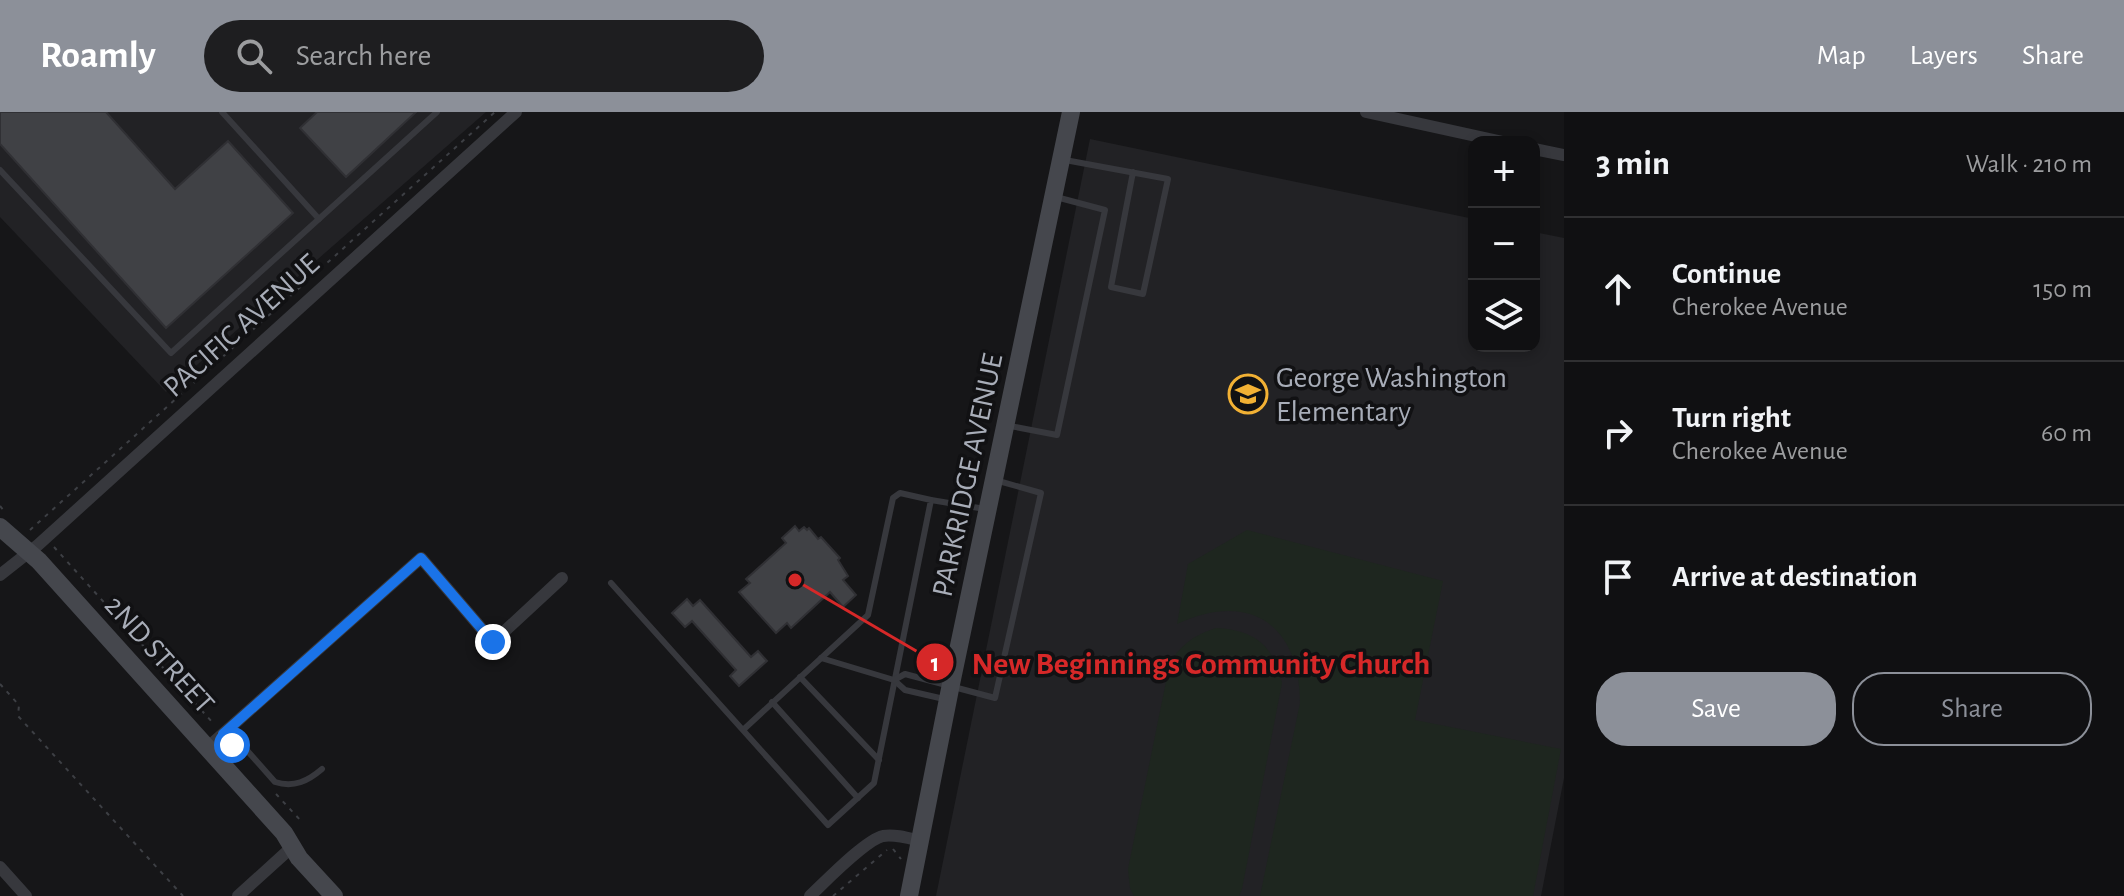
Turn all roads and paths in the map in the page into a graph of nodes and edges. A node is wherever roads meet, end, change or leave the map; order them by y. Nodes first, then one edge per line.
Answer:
1 (222, 112) edge
2 (437, 112) edge
3 (495, 112) edge
4 (516, 112) edge
5 (1071, 112) edge
6 (1366, 112) edge
7 (1476, 136) edge
8 (1540, 150) edge
9 (1564, 155) edge
10 (1061, 160) junction
11 (0, 170) edge
12 (1133, 172) junction
13 (1053, 197) junction
14 (319, 219) junction
15 (1006, 426) junction
16 (995, 480) junction
17 (931, 500) junction
18 (989, 509) junction
19 (35, 526) junction
20 (0, 527) edge
21 (45, 538) junction
22 (24, 546) junction
23 (0, 575) edge
24 (562, 578) dead end
25 (611, 583) dead end
26 (821, 658) junction
27 (800, 677) junction
28 (894, 680) junction
29 (0, 684) edge
30 (949, 692) junction
31 (772, 702) junction
32 (743, 730) junction
33 (225, 732) junction
34 (207, 748) junction
35 (879, 760) junction
36 (322, 769) dead end
37 (272, 789) dead end
38 (858, 798) junction
39 (302, 822) dead end
40 (920, 841) junction
41 (292, 847) junction
42 (903, 861) dead end
43 (0, 867) edge
44 (26, 896) edge
45 (183, 896) edge
46 (238, 896) edge
47 (334, 896) edge
48 (810, 896) edge
49 (833, 896) edge
50 (909, 896) edge

1 - 14 lane
2 - 14 lane
3 - 19 path
4 - 21 street, PACIFIC AVENUE
5 - 10 street, PARKRIDGE AVENUE
6 - 7 street
8 - 9 street
10 - 12 lane
10 - 13 street, PARKRIDGE AVENUE
11 - 14 lane
12 - 12 lane
13 - 15 street, PARKRIDGE AVENUE
13 - 15 lane
15 - 16 street, PARKRIDGE AVENUE
16 - 18 street, PARKRIDGE AVENUE
16 - 30 lane
17 - 18 lane
17 - 26 lane
17 - 28 lane
18 - 30 street, PARKRIDGE AVENUE
19 - 21 path
19 - 22 path
20 - 22 street, 2ND STREET
21 - 22 street, PACIFIC AVENUE
21 - 33 path
22 - 23 street, PACIFIC AVENUE
22 - 34 street, 2ND STREET
24 - 33 street
25 - 32 lane
26 - 27 lane
26 - 28 lane
27 - 31 lane
27 - 35 lane
28 - 30 lane
28 - 30 lane
28 - 35 lane
29 - 45 path
30 - 40 street, PARKRIDGE AVENUE
31 - 32 lane
31 - 38 lane
32 - 38 lane
33 - 34 street
33 - 36 lane
34 - 41 street, 2ND STREET
35 - 38 lane
37 - 39 path
40 - 48 street
40 - 50 street, PARKRIDGE AVENUE
41 - 46 street
41 - 47 street, 2ND STREET
42 - 49 path
43 - 44 street

